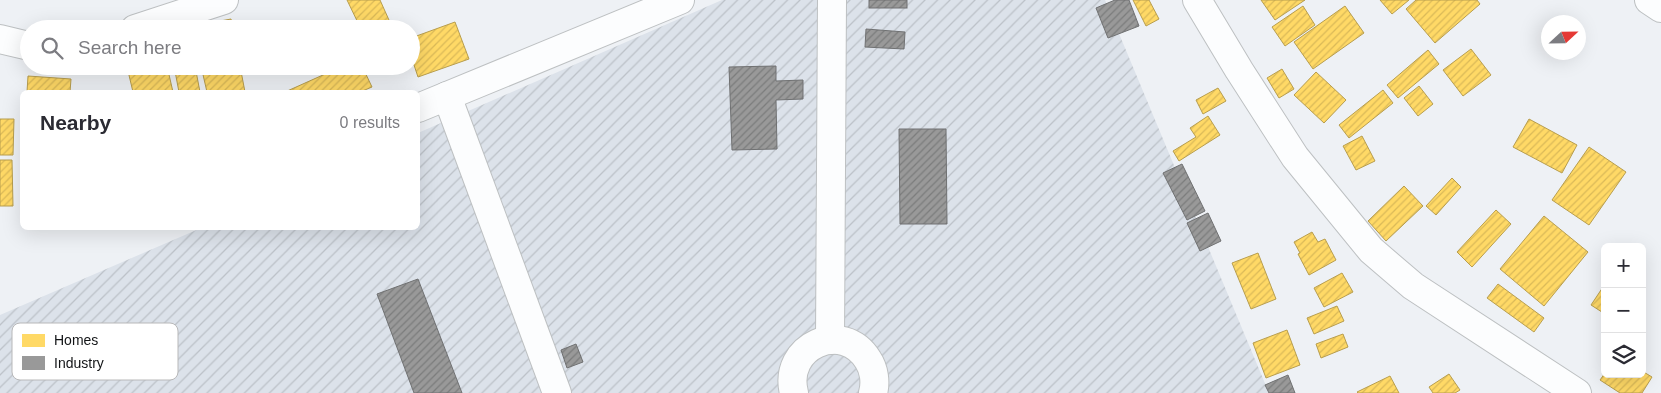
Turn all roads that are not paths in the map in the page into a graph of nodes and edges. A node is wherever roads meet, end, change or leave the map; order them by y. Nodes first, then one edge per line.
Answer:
1 (224, 0) edge
2 (680, 0) edge
3 (832, 0) edge
4 (1197, 0) edge
5 (1649, 0) edge
6 (1661, 8) edge
7 (163, 20) edge
8 (0, 38) edge
9 (20, 44) edge
10 (447, 96) junction
11 (420, 107) edge
12 (830, 340) junction
13 (557, 393) edge
14 (794, 393) edge
15 (873, 393) edge
16 (1577, 393) edge

1 - 7 street
2 - 10 street
3 - 12 street
4 - 16 street
5 - 6 street
8 - 9 street
10 - 11 street
10 - 13 street
12 - 14 street
12 - 15 street

